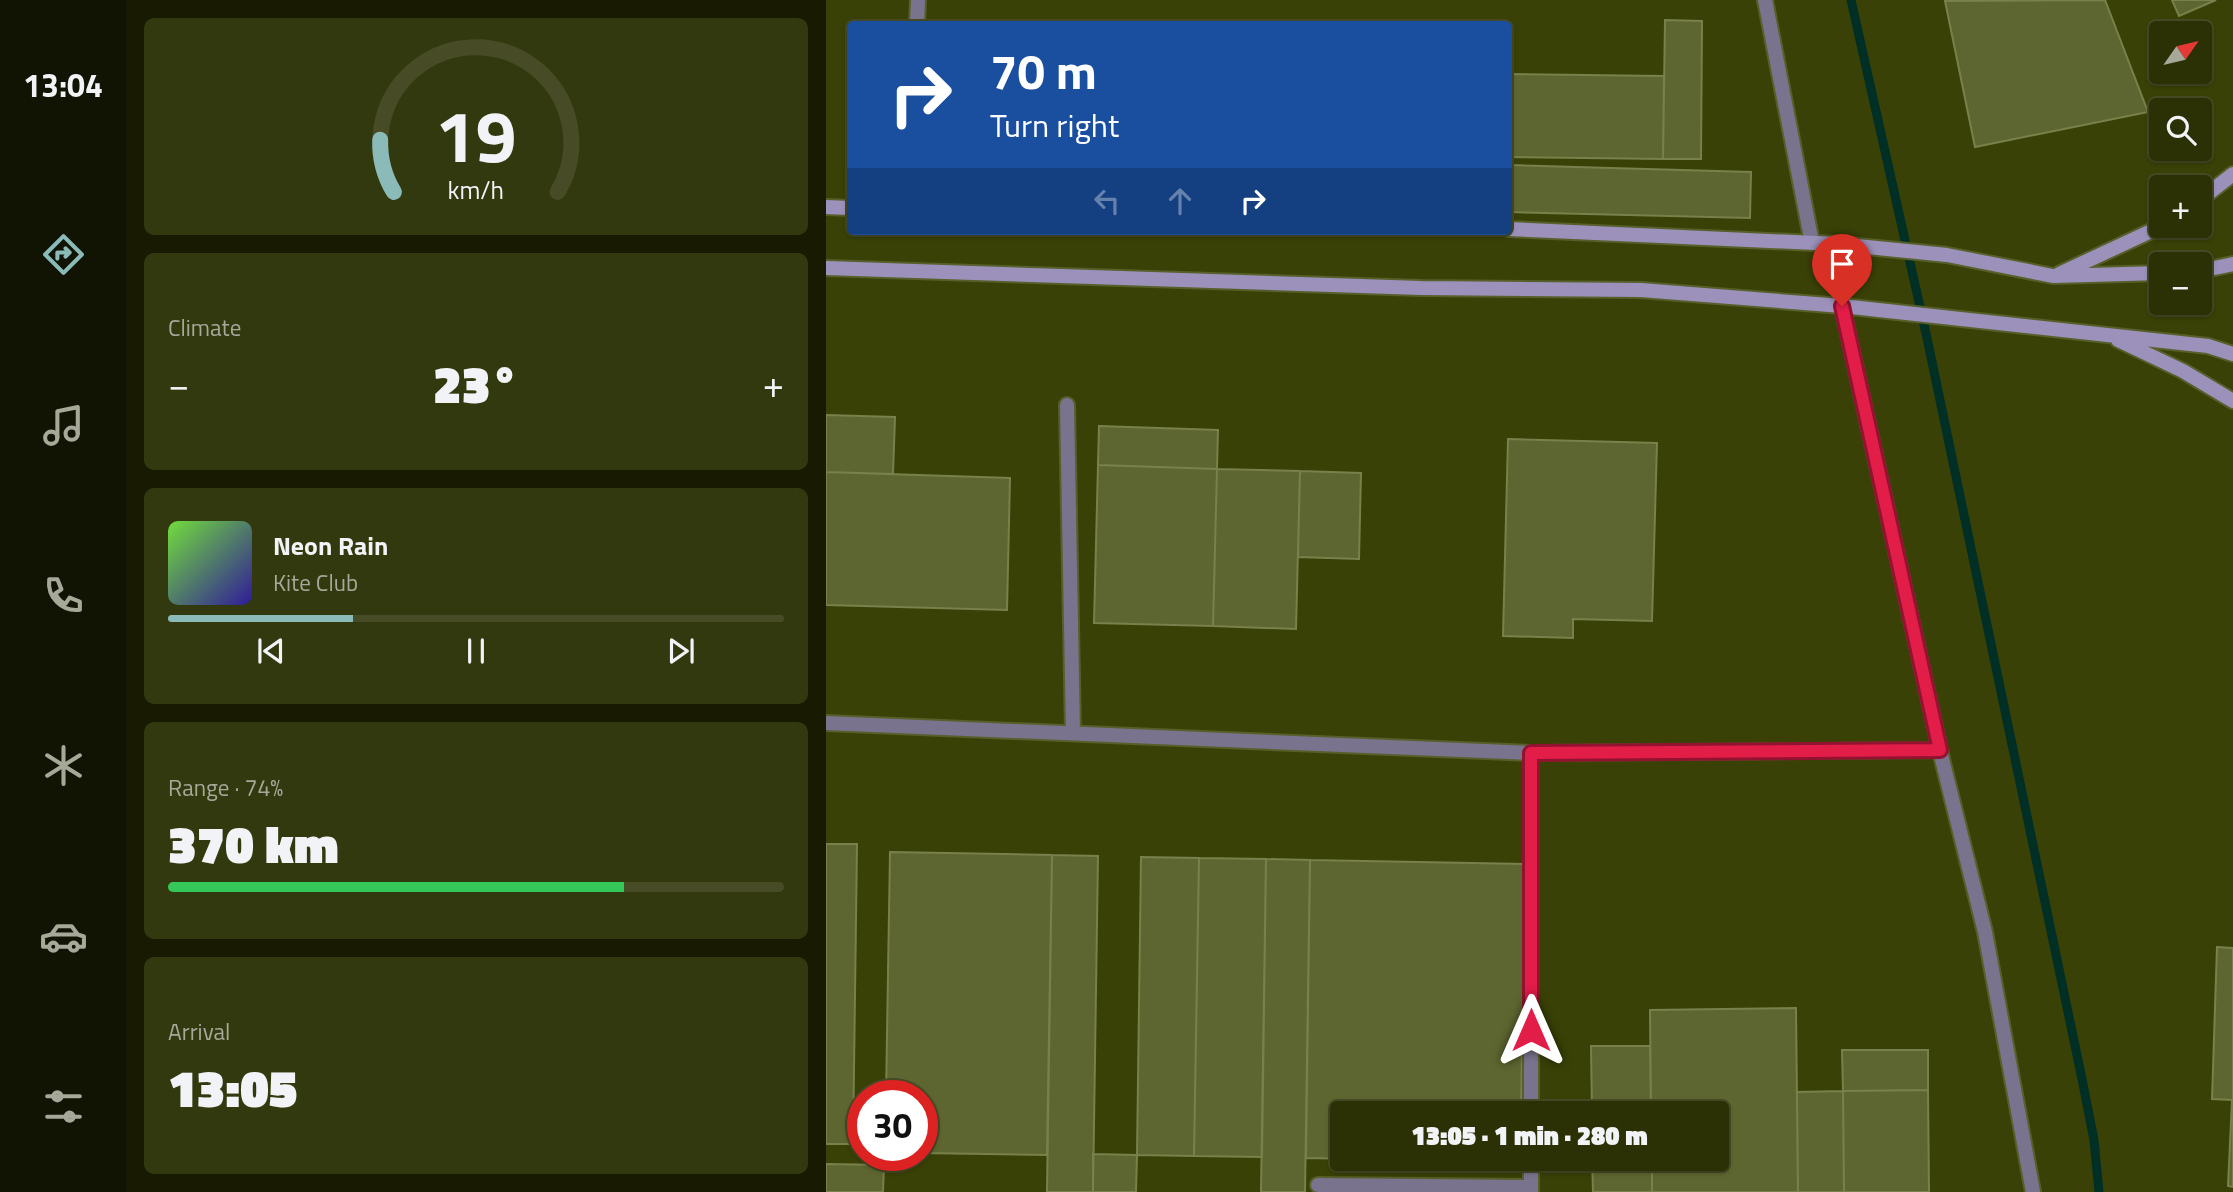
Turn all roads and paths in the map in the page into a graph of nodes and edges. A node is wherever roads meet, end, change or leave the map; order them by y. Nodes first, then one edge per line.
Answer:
1 (918, 0) edge
2 (1765, 0) edge
3 (917, 21) edge
4 (2233, 174) edge
5 (2212, 191) edge
6 (826, 207) edge
7 (847, 208) edge
8 (1512, 229) edge
9 (2149, 232) edge
10 (1812, 243) junction
11 (2233, 264) edge
12 (826, 268) edge
13 (2212, 268) edge
14 (2149, 273) edge
15 (2053, 276) junction
16 (1842, 306) junction
17 (2108, 334) junction
18 (2233, 354) edge
19 (2233, 401) edge
20 (1068, 405) dead end
21 (826, 723) edge
22 (1073, 733) junction
23 (1940, 750) junction
24 (1531, 753) junction
25 (1531, 1101) edge
26 (1531, 1171) edge
27 (1318, 1185) dead end
28 (1531, 1189) edge
29 (2033, 1192) edge

1 - 3 street
2 - 10 street
4 - 5 street
6 - 7 street
8 - 10 street
9 - 15 street
10 - 15 street
11 - 13 street
12 - 16 street
14 - 15 street
16 - 17 street
16 - 23 street
17 - 18 street
17 - 19 street
20 - 22 street
21 - 22 street
22 - 24 street
23 - 24 street
23 - 29 street
24 - 25 street
26 - 28 street
27 - 28 street

